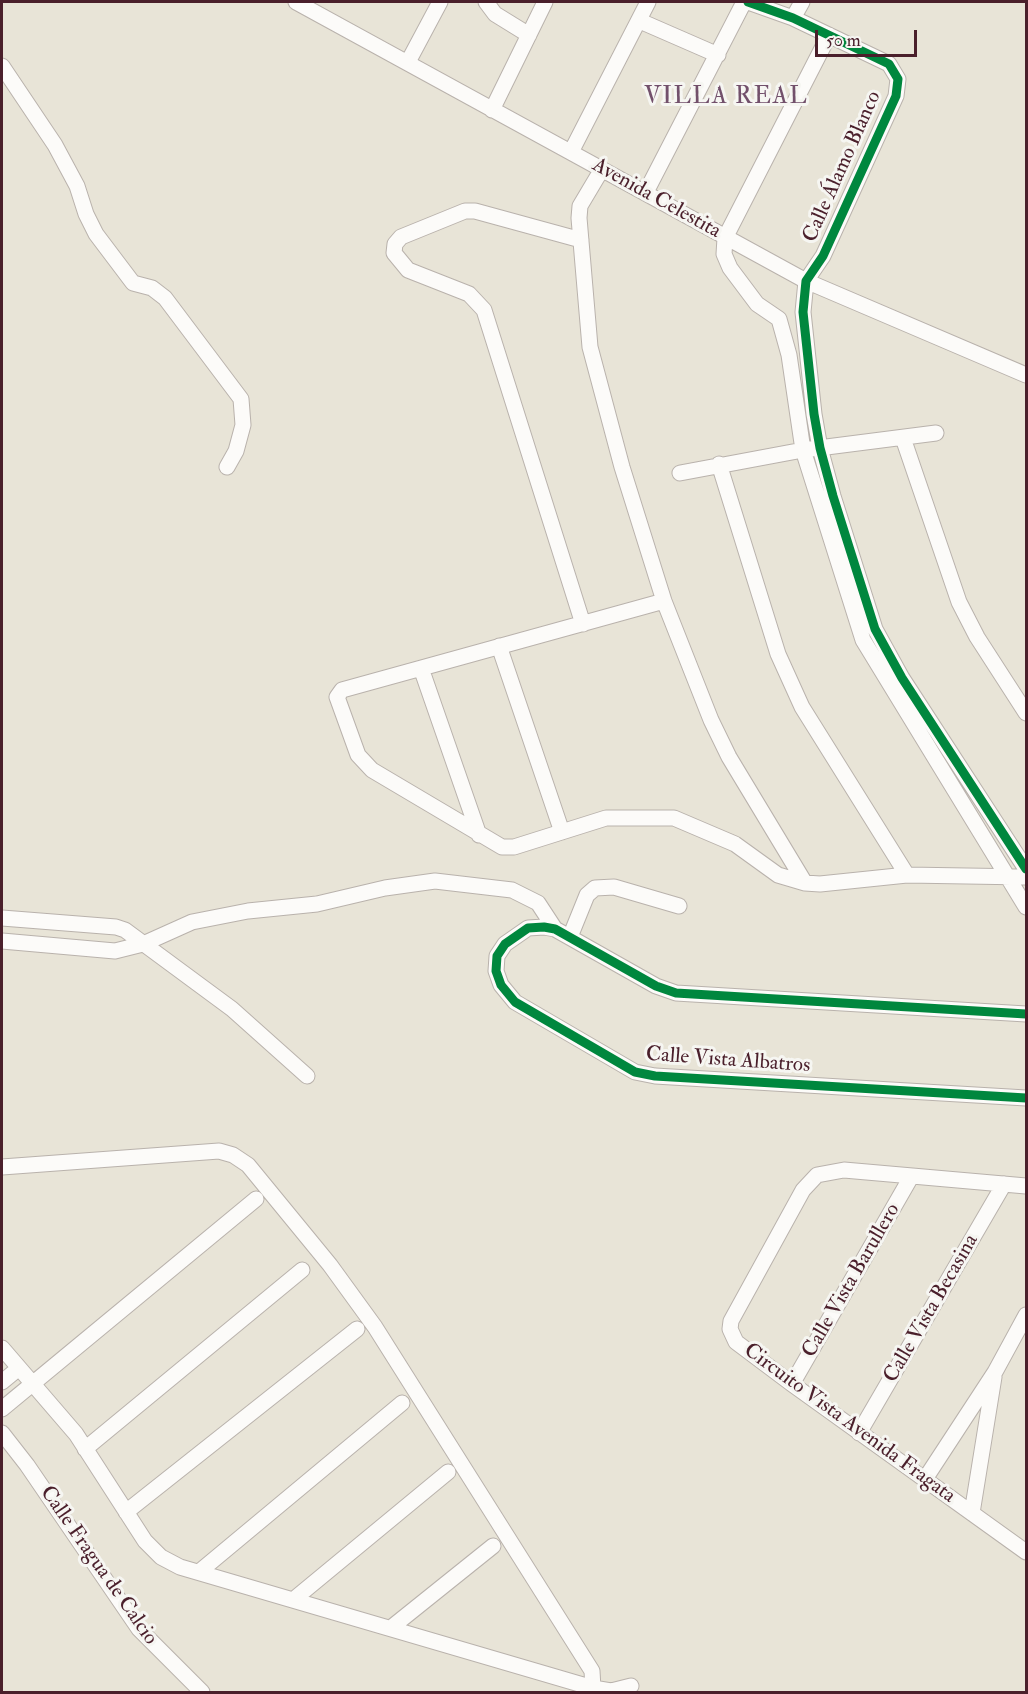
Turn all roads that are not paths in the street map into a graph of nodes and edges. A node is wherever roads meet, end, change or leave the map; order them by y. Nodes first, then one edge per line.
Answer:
1 (298, 2) edge
2 (440, 2) edge
3 (486, 2) edge
4 (545, 2) edge
5 (648, 2) edge
6 (746, 2) edge
7 (802, 2) edge
8 (793, 18) junction
9 (640, 21) junction
10 (529, 35) junction
11 (829, 36) junction
12 (718, 55) junction
13 (408, 62) junction
14 (2, 66) edge
15 (492, 110) junction
16 (571, 152) junction
17 (602, 169) junction
18 (646, 192) junction
19 (725, 238) junction
20 (581, 240) junction
21 (806, 281) junction
22 (803, 312) junction
23 (779, 319) junction
24 (1026, 375) edge
25 (936, 434) dead end
26 (903, 438) junction
27 (820, 448) junction
28 (803, 450) junction
29 (719, 465) junction
30 (227, 467) dead end
31 (680, 472) dead end
32 (664, 601) junction
33 (583, 624) junction
34 (499, 646) junction
35 (421, 668) junction
36 (1026, 713) edge
37 (562, 832) junction
38 (479, 835) junction
39 (1026, 869) edge
40 (907, 875) junction
41 (1006, 876) junction
42 (1026, 877) edge
43 (805, 883) junction
44 (679, 906) dead end
45 (1026, 907) edge
46 (2, 918) edge
47 (555, 929) junction
48 (570, 937) junction
49 (2, 941) edge
50 (143, 944) junction
51 (1026, 1014) edge
52 (307, 1076) dead end
53 (1026, 1098) edge
54 (2, 1167) edge
55 (911, 1177) junction
56 (1004, 1185) junction
57 (1026, 1186) edge
58 (256, 1198) dead end
59 (302, 1270) dead end
60 (1026, 1315) edge
61 (357, 1329) dead end
62 (2, 1348) edge
63 (19, 1368) junction
64 (995, 1372) junction
65 (2, 1382) edge
66 (33, 1383) junction
67 (792, 1384) junction
68 (402, 1403) dead end
69 (2, 1409) edge
70 (2, 1433) edge
71 (859, 1433) junction
72 (85, 1449) junction
73 (448, 1472) dead end
74 (925, 1479) junction
75 (126, 1512) junction
76 (972, 1513) junction
77 (493, 1546) dead end
78 (1026, 1552) edge
79 (199, 1572) junction
80 (293, 1600) junction
81 (392, 1627) junction
82 (632, 1686) dead end
83 (593, 1688) junction
84 (202, 1692) edge

1 - 13 street, Avenida Celestita
2 - 13 street
3 - 10 street
4 - 10 street
5 - 9 street
6 - 8 street
6 - 12 street
7 - 8 street
8 - 11 street
9 - 12 street
9 - 16 street
10 - 15 street
11 - 19 street
11 - 21 street, Calle Álamo Blanco
12 - 18 street
13 - 15 street, Avenida Celestita
14 - 30 street
15 - 16 street, Avenida Celestita
16 - 17 street, Avenida Celestita
17 - 18 street, Avenida Celestita
17 - 20 street
18 - 19 street, Avenida Celestita
19 - 21 street, Avenida Celestita
19 - 23 street
20 - 32 street
20 - 33 street
21 - 22 street
21 - 24 street, Avenida Celestita
22 - 23 street
22 - 27 street
23 - 28 street
25 - 26 street
26 - 27 street
26 - 36 street
27 - 28 street
27 - 39 street
28 - 29 street
28 - 41 street
29 - 31 street
29 - 40 street
32 - 33 street
32 - 43 street
33 - 34 street
34 - 35 street
34 - 37 street
35 - 38 street
35 - 38 street
37 - 38 street
37 - 43 street
40 - 41 street
40 - 43 street
41 - 42 street
41 - 45 street
44 - 48 street
46 - 50 street
47 - 48 street, Calle Vista Albatros
47 - 50 street
47 - 53 street, Calle Vista Albatros
48 - 51 street, Calle Vista Albatros
49 - 50 street
50 - 52 street
54 - 83 street
55 - 56 street, Circuito Vista Avenida Fragata
55 - 67 street, Calle Vista Barullero
55 - 67 street, Circuito Vista Avenida Fragata
56 - 57 street, Circuito Vista Avenida Fragata
56 - 71 street, Calle Vista Becasina
58 - 66 street
59 - 72 street
60 - 64 street
61 - 75 street
62 - 63 street
63 - 65 street
63 - 66 street
64 - 74 street
64 - 76 street
66 - 69 street
66 - 72 street
67 - 71 street, Circuito Vista Avenida Fragata
68 - 79 street
70 - 84 street, Calle Fragua de Calcio
71 - 74 street, Circuito Vista Avenida Fragata
72 - 75 street
73 - 80 street
74 - 76 street, Circuito Vista Avenida Fragata
75 - 79 street
76 - 78 street, Circuito Vista Avenida Fragata
77 - 81 street
79 - 80 street
80 - 81 street
81 - 83 street
82 - 83 street

